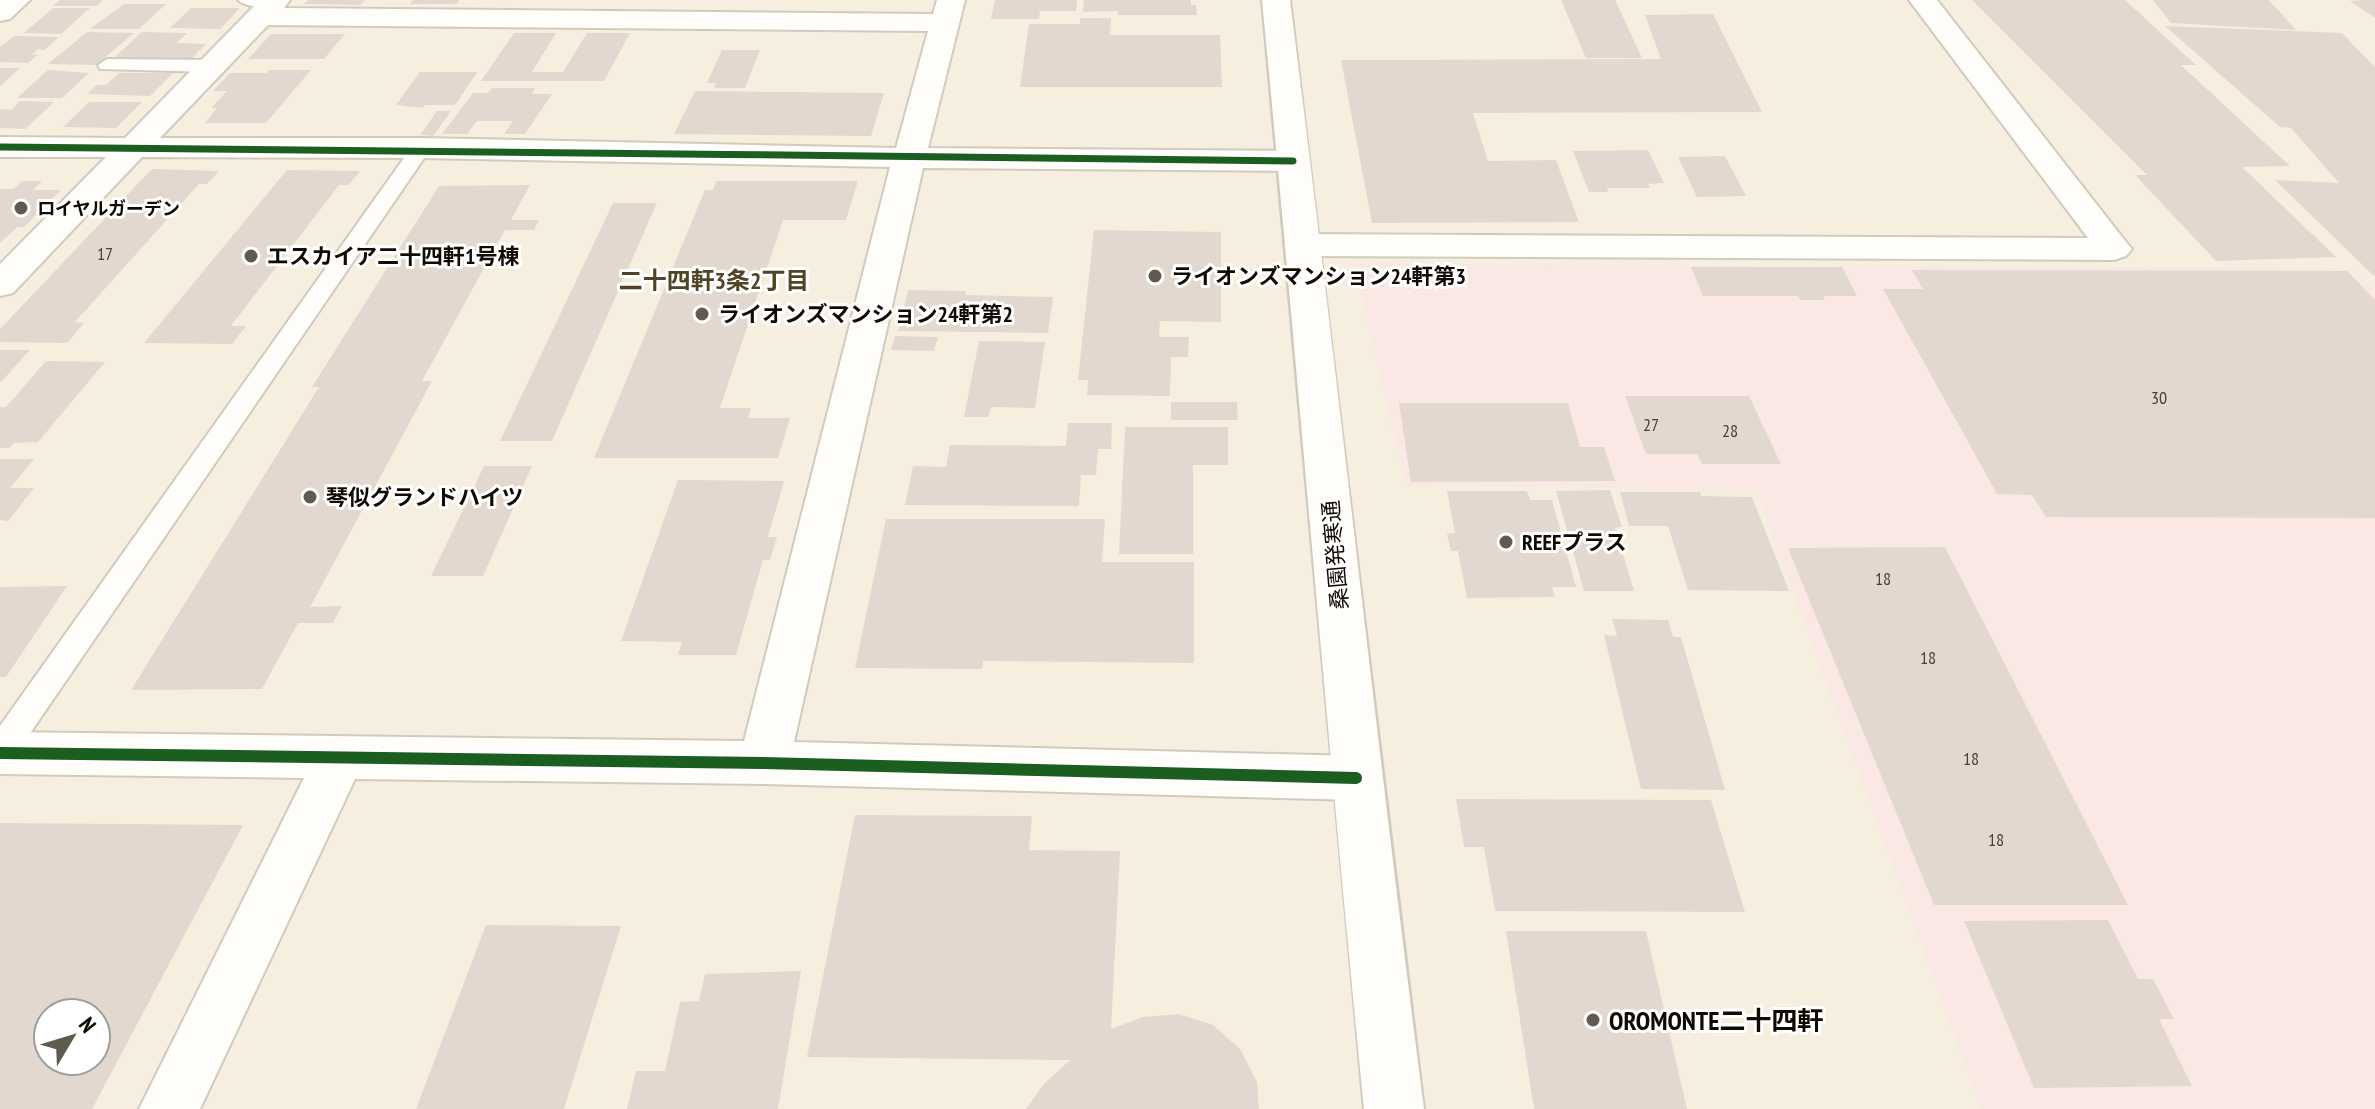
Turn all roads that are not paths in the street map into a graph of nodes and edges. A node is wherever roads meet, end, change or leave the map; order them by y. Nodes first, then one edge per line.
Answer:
1 (16, 0) edge
2 (1276, 0) edge
3 (1923, 0) edge
4 (264, 4) edge
5 (948, 11) edge
6 (0, 13) edge
7 (107, 65) dead end
8 (212, 66) junction
9 (0, 147) edge
10 (421, 148) junction
11 (131, 149) junction
12 (909, 158) junction
13 (1293, 161) junction
14 (1302, 245) junction
15 (0, 285) edge
16 (0, 752) edge
17 (340, 758) junction
18 (764, 763) junction
19 (1356, 778) junction
20 (169, 1109) edge
21 (1394, 1109) edge

1 - 6 street
2 - 13 street, 桑園発寒通
3 - 14 street
4 - 5 street
4 - 8 street
5 - 12 street
7 - 8 lane
8 - 11 street
9 - 11 street
10 - 11 street
10 - 12 street
10 - 16 lane
11 - 15 street
12 - 13 street
12 - 18 street
13 - 14 street, 桑園発寒通
14 - 19 street, 桑園発寒通
16 - 17 street
17 - 18 street
17 - 20 street
18 - 19 street
19 - 21 street, 桑園発寒通

